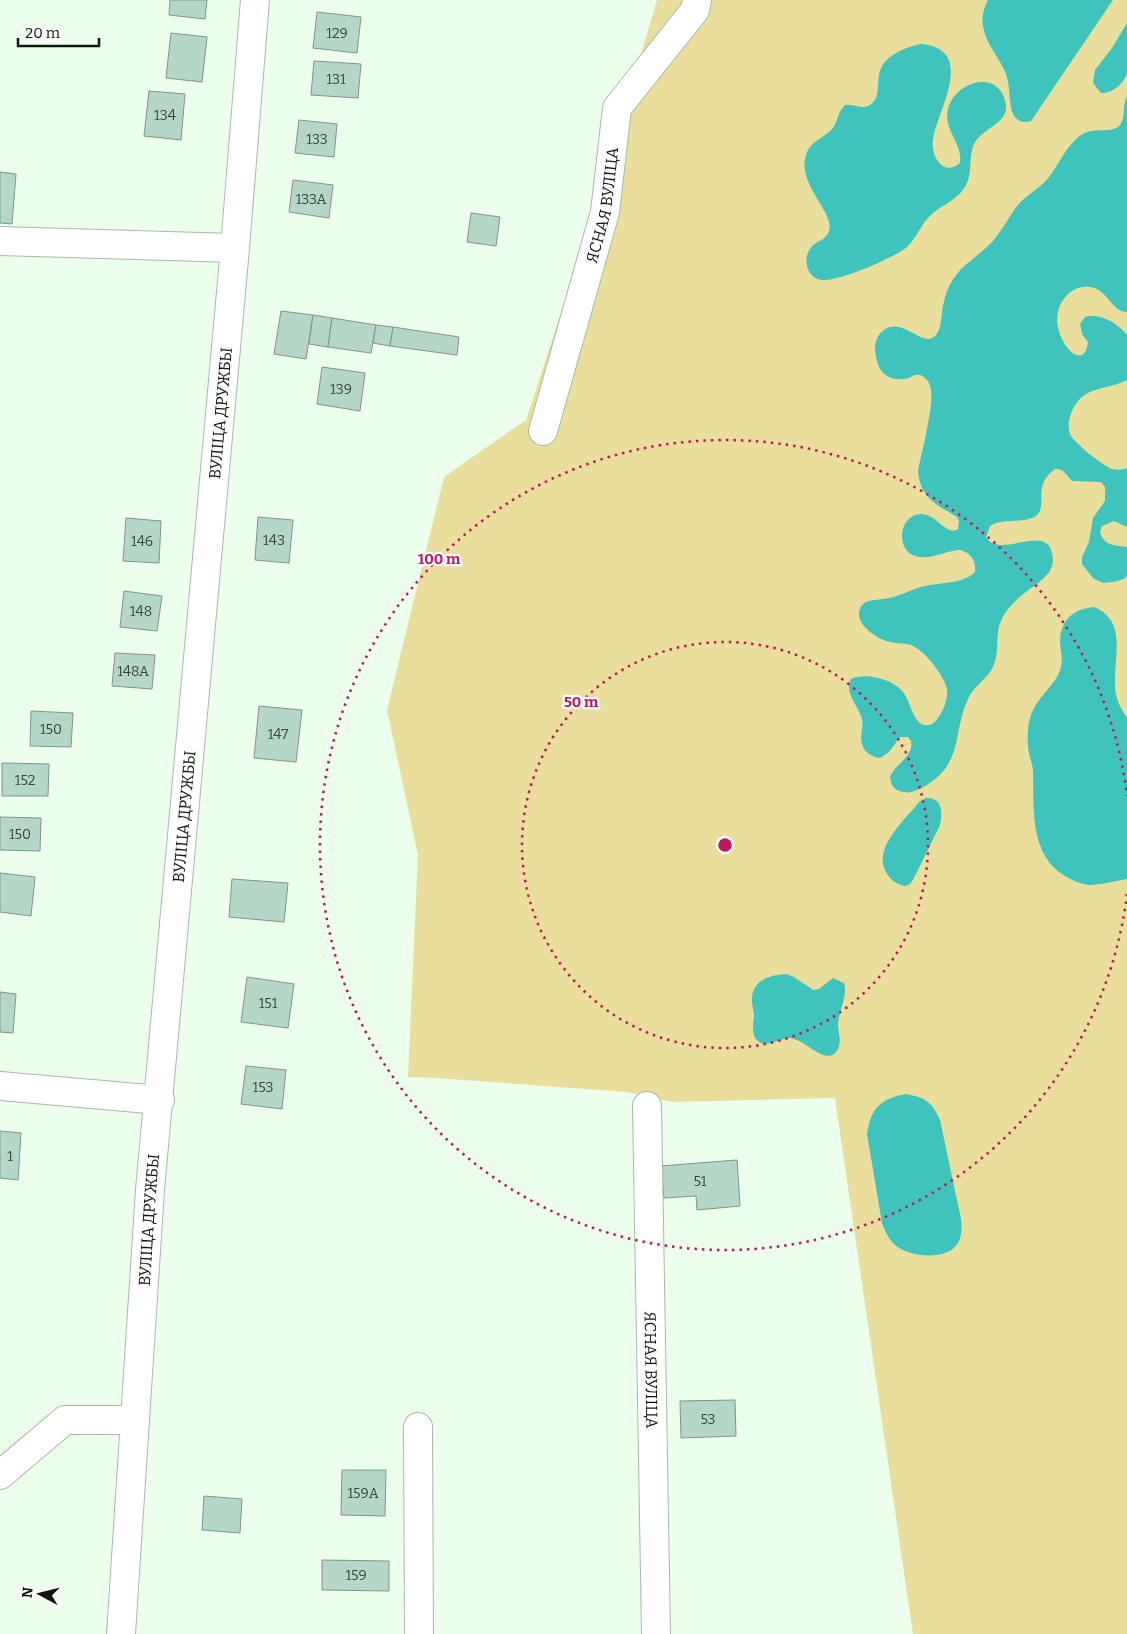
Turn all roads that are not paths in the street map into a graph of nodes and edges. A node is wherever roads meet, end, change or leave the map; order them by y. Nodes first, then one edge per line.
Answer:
1 (255, 0) edge
2 (698, 0) edge
3 (0, 241) edge
4 (235, 248) junction
5 (543, 431) dead end
6 (0, 1086) edge
7 (160, 1100) junction
8 (646, 1106) dead end
9 (135, 1420) junction
10 (418, 1427) dead end
11 (0, 1475) edge
12 (121, 1634) edge
13 (419, 1634) edge
14 (656, 1634) edge

1 - 4 street, ВУЛІЦА ДРУЖБЫ
2 - 5 street, ЯСНАЯ ВУЛІЦА
3 - 4 street
4 - 7 street, ВУЛІЦА ДРУЖБЫ
6 - 7 street
7 - 9 street, ВУЛІЦА ДРУЖБЫ
8 - 14 street, ЯСНАЯ ВУЛІЦА
9 - 11 street
9 - 12 street, ВУЛІЦА ДРУЖБЫ
10 - 13 street

